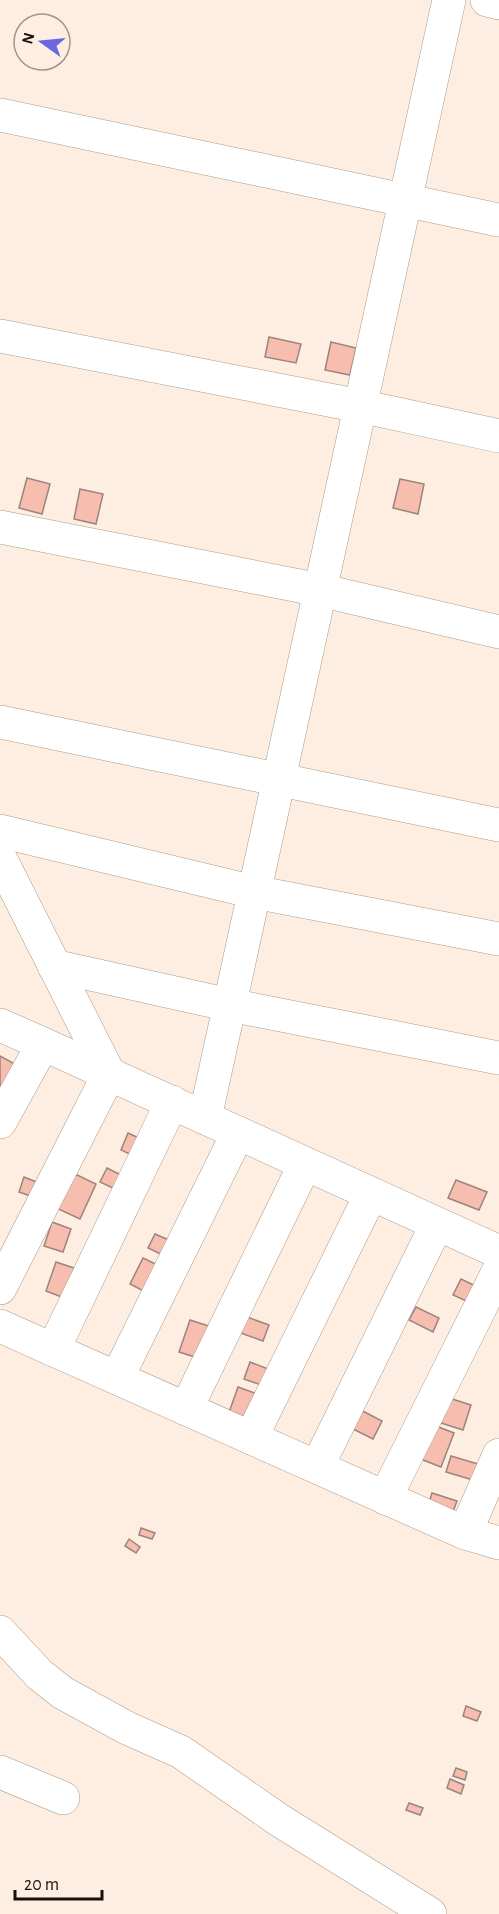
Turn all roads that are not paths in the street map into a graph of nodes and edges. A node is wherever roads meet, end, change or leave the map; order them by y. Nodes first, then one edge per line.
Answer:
1 (449, 0) edge
2 (487, 0) edge
3 (499, 3) edge
4 (0, 115) edge
5 (405, 200) junction
6 (499, 220) edge
7 (0, 336) edge
8 (360, 406) junction
9 (499, 436) edge
10 (0, 527) edge
11 (320, 590) junction
12 (499, 632) edge
13 (0, 722) edge
14 (279, 779) junction
15 (499, 825) edge
16 (0, 831) edge
17 (0, 858) edge
18 (254, 891) junction
19 (499, 939) edge
20 (54, 966) junction
21 (230, 1005) junction
22 (0, 1025) edge
23 (43, 1044) junction
24 (499, 1058) edge
25 (109, 1074) junction
26 (172, 1102) junction
27 (205, 1118) junction
28 (0, 1122) edge
29 (238, 1133) junction
30 (305, 1164) junction
31 (371, 1194) junction
32 (437, 1224) junction
33 (499, 1252) edge
34 (499, 1270) edge
35 (0, 1288) edge
36 (0, 1326) edge
37 (53, 1350) junction
38 (117, 1378) junction
39 (186, 1409) junction
40 (250, 1438) junction
41 (499, 1455) edge
42 (317, 1467) junction
43 (386, 1498) junction
44 (465, 1533) junction
45 (499, 1543) edge
46 (0, 1632) edge
47 (0, 1660) edge
48 (40, 1675) junction
49 (0, 1772) edge
50 (63, 1798) dead end
51 (430, 1914) edge

1 - 5 street
2 - 3 street
4 - 5 street
5 - 6 street
5 - 8 street
7 - 8 street
8 - 9 street
8 - 11 street
10 - 11 street
11 - 12 street
11 - 14 street
13 - 14 street
14 - 15 street
14 - 18 street
16 - 18 street
17 - 20 street
18 - 19 street
18 - 21 street
20 - 21 street
20 - 25 street
21 - 24 street
21 - 27 street
22 - 23 street
23 - 25 street
23 - 28 street
25 - 26 street
25 - 35 street
26 - 27 street
26 - 37 street
27 - 29 street
29 - 30 street
29 - 38 street
30 - 31 street
30 - 39 street
31 - 32 street
31 - 40 street
32 - 33 street
32 - 42 street
34 - 43 street
36 - 37 street
37 - 38 street
38 - 39 street
39 - 40 street
40 - 42 street
41 - 44 street
42 - 43 street
43 - 44 street
44 - 45 street
46 - 48 street
47 - 48 street
48 - 51 street
49 - 50 street

